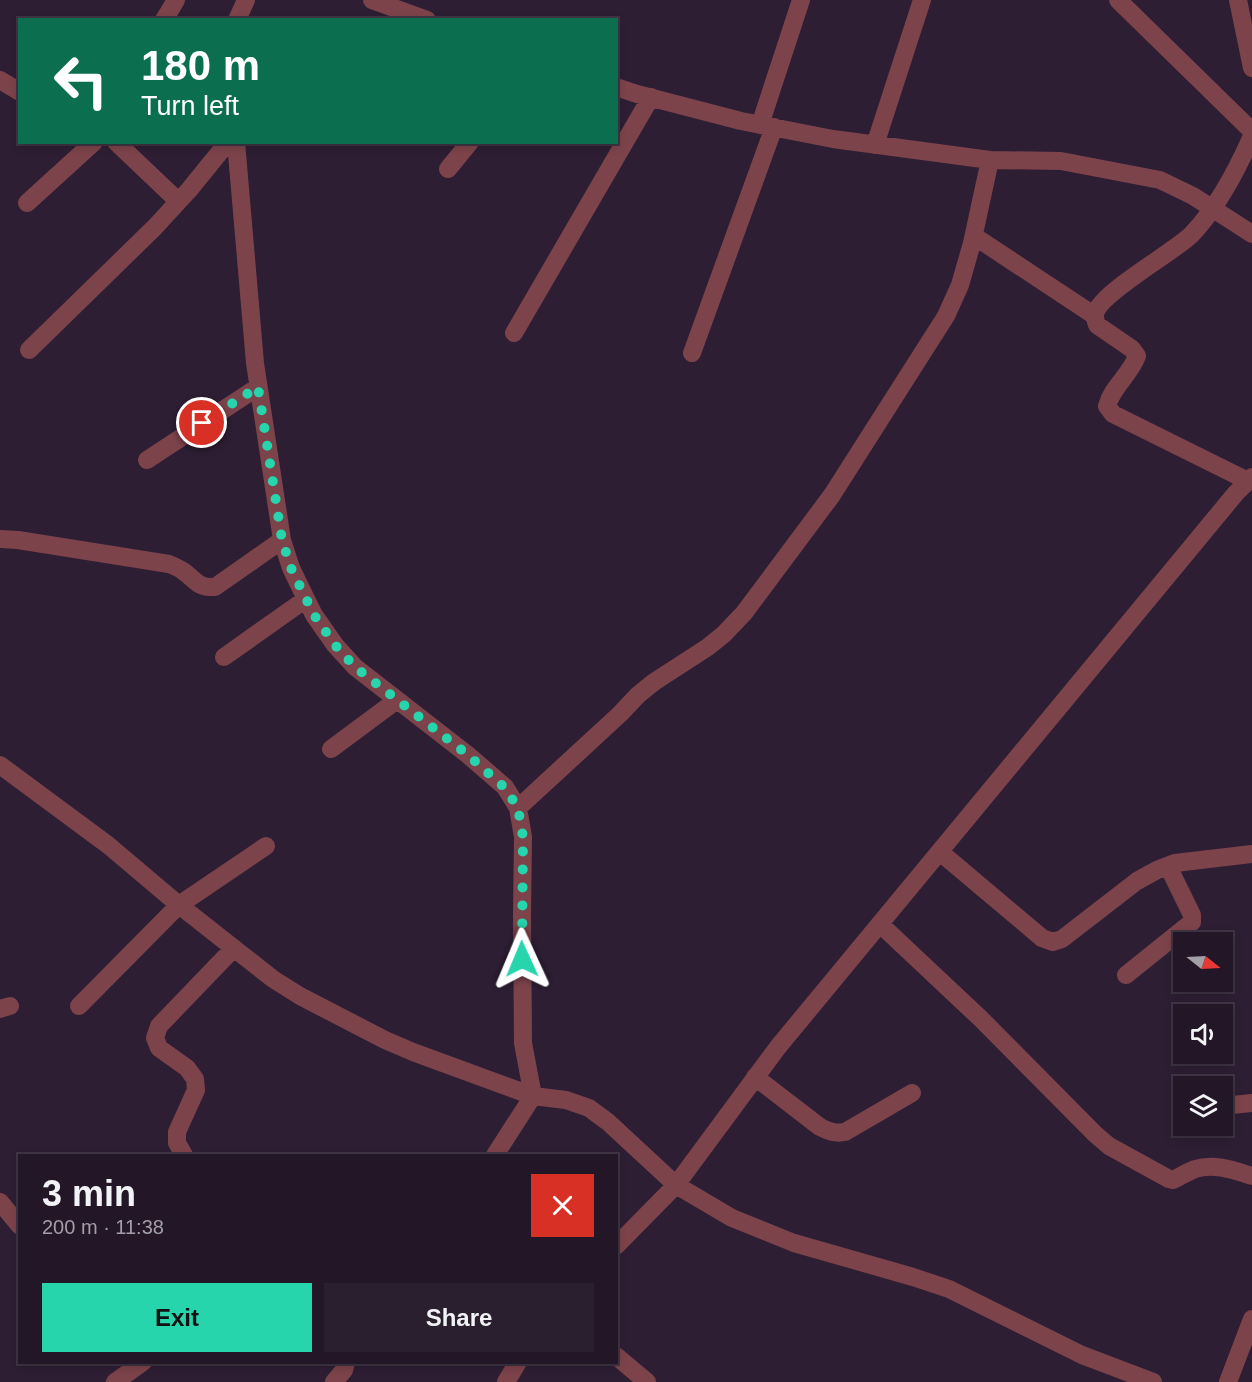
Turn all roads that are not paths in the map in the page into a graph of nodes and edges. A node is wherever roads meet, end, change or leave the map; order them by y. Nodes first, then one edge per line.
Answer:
1 (176, 0) edge
2 (246, 0) edge
3 (372, 0) edge
4 (801, 0) edge
5 (922, 0) edge
6 (1118, 0) edge
7 (1238, 0) edge
8 (165, 18) edge
9 (238, 18) edge
10 (422, 18) edge
11 (1252, 68) edge
12 (0, 80) edge
13 (618, 88) edge
14 (18, 92) edge
15 (651, 97) junction
16 (767, 126) junction
17 (1252, 131) edge
18 (1252, 136) edge
19 (92, 144) edge
20 (118, 144) edge
21 (226, 144) edge
22 (236, 144) edge
23 (468, 144) edge
24 (875, 145) junction
25 (990, 160) junction
26 (448, 169) dead end
27 (178, 201) junction
28 (27, 204) dead end
29 (1213, 209) junction
30 (1252, 234) edge
31 (974, 236) junction
32 (1095, 316) junction
33 (514, 333) dead end
34 (29, 350) dead end
35 (692, 353) dead end
36 (258, 387) junction
37 (147, 460) dead end
38 (1250, 479) edge
39 (0, 539) edge
40 (282, 540) junction
41 (306, 599) junction
42 (224, 657) dead end
43 (397, 700) junction
44 (331, 749) dead end
45 (0, 765) edge
46 (518, 808) junction
47 (266, 846) dead end
48 (940, 852) junction
49 (1252, 854) edge
50 (1168, 866) junction
51 (179, 905) junction
52 (880, 924) junction
53 (234, 948) junction
54 (1126, 975) dead end
55 (79, 1005) dead end
56 (756, 1077) junction
57 (912, 1093) dead end
58 (533, 1096) junction
59 (1252, 1103) edge
60 (1233, 1105) edge
61 (183, 1154) edge
62 (496, 1154) edge
63 (1252, 1176) edge
64 (676, 1185) junction
65 (3, 1210) edge
66 (18, 1224) edge
67 (618, 1244) edge
68 (1252, 1319) edge
69 (618, 1358) edge
70 (137, 1364) edge
71 (346, 1364) edge
72 (517, 1364) edge
73 (115, 1382) edge
74 (334, 1382) edge
75 (506, 1382) edge
76 (647, 1382) edge
77 (1154, 1382) edge
78 (1228, 1382) edge

1 - 8 street
2 - 9 street
3 - 10 street
4 - 16 street
5 - 24 street
6 - 17 street
7 - 11 street
12 - 14 street
13 - 15 street
15 - 16 street
15 - 33 street
16 - 24 street
16 - 35 street
18 - 29 street
19 - 28 street
20 - 27 street
21 - 27 street
22 - 36 street
23 - 26 street
24 - 25 street
25 - 29 street
25 - 31 street
27 - 34 street
29 - 30 street
29 - 32 street
31 - 32 street
31 - 46 street
32 - 38 street
36 - 37 street
36 - 40 street
38 - 48 street
39 - 40 street
40 - 41 street
41 - 42 street
41 - 43 street
43 - 44 street
43 - 46 street
45 - 51 street
46 - 58 street
47 - 51 street
48 - 50 street
48 - 52 street
49 - 50 street
50 - 54 street
51 - 53 street
51 - 55 street
52 - 56 street
52 - 63 street
53 - 58 street
53 - 61 street
56 - 57 street
56 - 64 street
58 - 62 street
58 - 64 street
59 - 60 street
64 - 67 street
64 - 77 street
65 - 66 street
68 - 78 street
69 - 76 street
70 - 73 street
71 - 74 street
72 - 75 street

